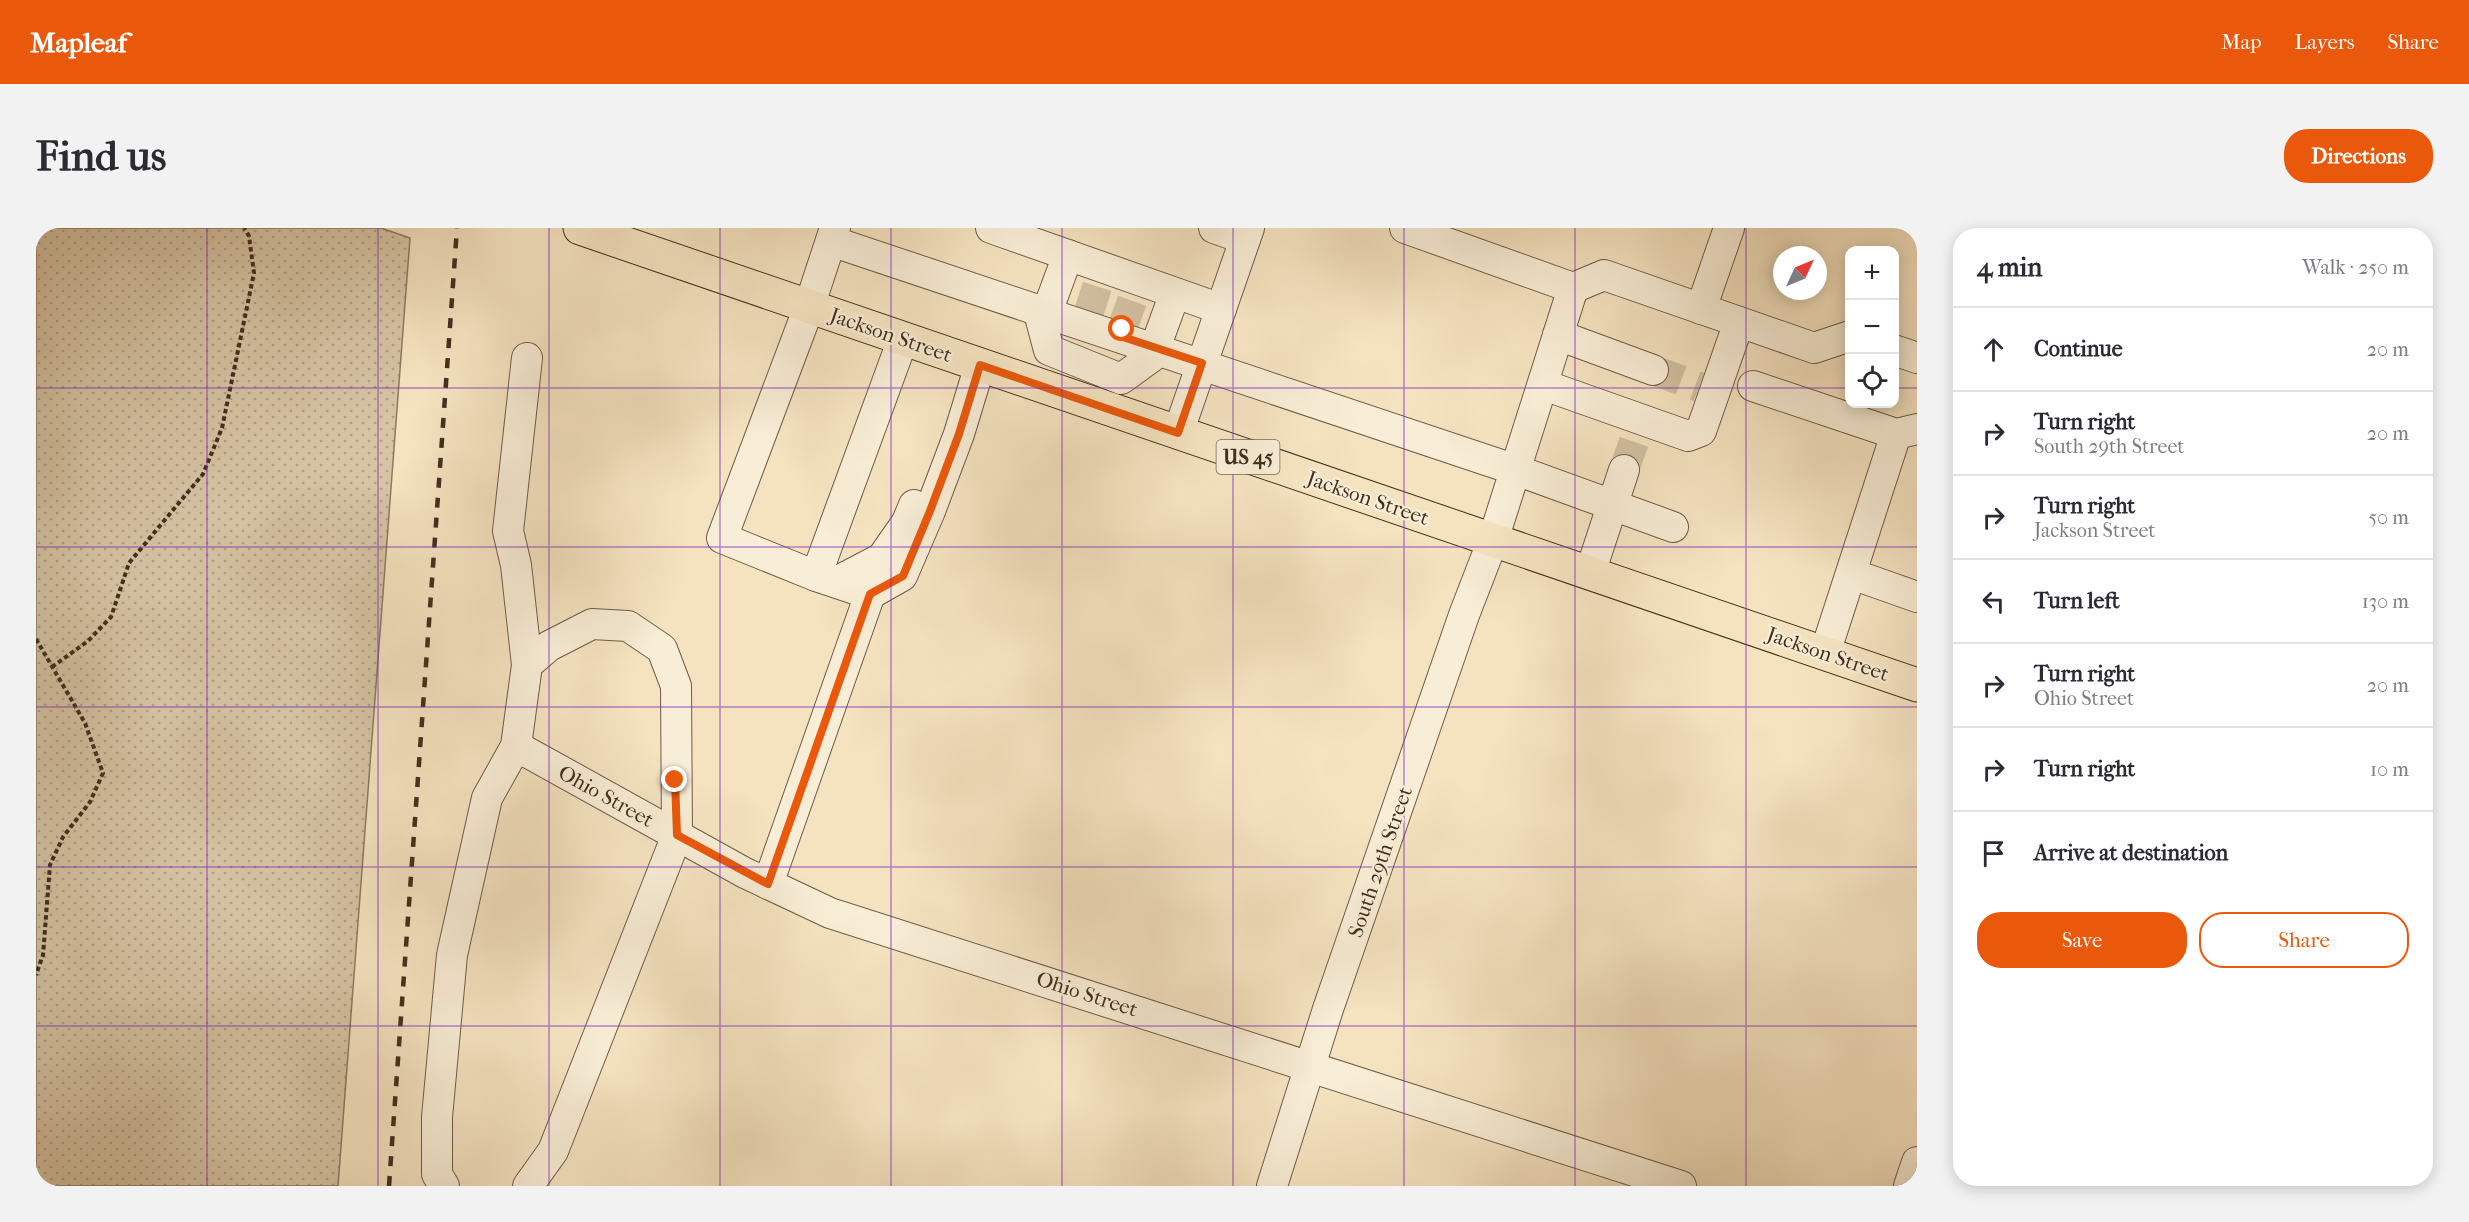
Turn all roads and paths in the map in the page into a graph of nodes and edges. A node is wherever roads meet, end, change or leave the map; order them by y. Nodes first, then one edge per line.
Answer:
1 (244, 228) edge
2 (580, 228) edge
3 (991, 228) edge
4 (1214, 228) edge
5 (1405, 228) edge
6 (1729, 228) edge
7 (833, 231) edge
8 (1247, 234) edge
9 (1068, 255) junction
10 (1573, 288) junction
11 (1175, 293) junction
12 (808, 307) junction
13 (1221, 309) junction
14 (1701, 309) junction
15 (1042, 310) junction
16 (1739, 322) junction
17 (1558, 335) junction
18 (1845, 338) edge
19 (903, 339) junction
20 (1158, 349) junction
21 (1899, 352) edge
22 (527, 358) dead end
23 (1917, 358) edge
24 (1202, 363) junction
25 (980, 365) junction
26 (1653, 370) tunnel mouth
27 (1544, 385) junction
28 (1753, 386) dead end
29 (1907, 432) edge
30 (1178, 433) junction
31 (959, 434) junction
32 (1516, 470) junction
33 (1624, 470) tunnel mouth
34 (1613, 505) junction
35 (1672, 527) dead end
36 (1493, 540) junction
37 (1590, 573) junction
38 (1852, 574) junction
39 (826, 579) junction
40 (870, 594) junction
41 (1917, 597) edge
42 (36, 639) edge
43 (1825, 653) junction
44 (527, 665) junction
45 (52, 667) junction
46 (1917, 685) edge
47 (516, 746) junction
48 (677, 835) junction
49 (768, 884) junction
50 (36, 975) edge
51 (1310, 1065) junction
52 (1917, 1161) edge
53 (444, 1186) edge
54 (528, 1186) edge
55 (1272, 1186) edge
56 (1681, 1186) edge
57 (1909, 1186) edge

1 - 45 path
2 - 12 main road, Jackson Street / US 45
3 - 9 street
4 - 8 street
5 - 10 street
6 - 14 street
7 - 12 street
7 - 15 street
8 - 13 street
9 - 11 street
9 - 15 street
10 - 14 street
10 - 17 street, South 29th Street
11 - 13 street
11 - 20 street
12 - 19 main road, Jackson Street / US 45
12 - 39 street
13 - 24 street
14 - 16 street
15 - 20 street
15 - 20 street
16 - 18 street
16 - 27 street
17 - 26 street
17 - 27 street, South 29th Street
19 - 25 main road, Jackson Street / US 45
19 - 39 street
20 - 24 street
21 - 23 street
22 - 44 street
24 - 30 street
24 - 32 street
25 - 30 main road, Jackson Street / US 45
25 - 31 street
27 - 32 street, South 29th Street
28 - 29 street
29 - 38 street
30 - 36 main road, Jackson Street / US 45
31 - 39 street
31 - 40 street
32 - 34 street
32 - 36 street, South 29th Street
33 - 34 street
34 - 35 street
34 - 37 street
36 - 37 main road, Jackson Street / US 45
36 - 51 street, South 29th Street
37 - 43 main road, Jackson Street / US 45
38 - 41 street
38 - 43 street
39 - 40 street
40 - 49 street
42 - 45 path
43 - 46 main road, Jackson Street / US 45
44 - 47 street
44 - 48 street
45 - 50 path
47 - 48 street, Ohio Street
47 - 53 street
48 - 49 street, Ohio Street
48 - 54 street
49 - 51 street, Ohio Street
51 - 55 street, South 29th Street
51 - 56 street, Ohio Street
52 - 57 street

